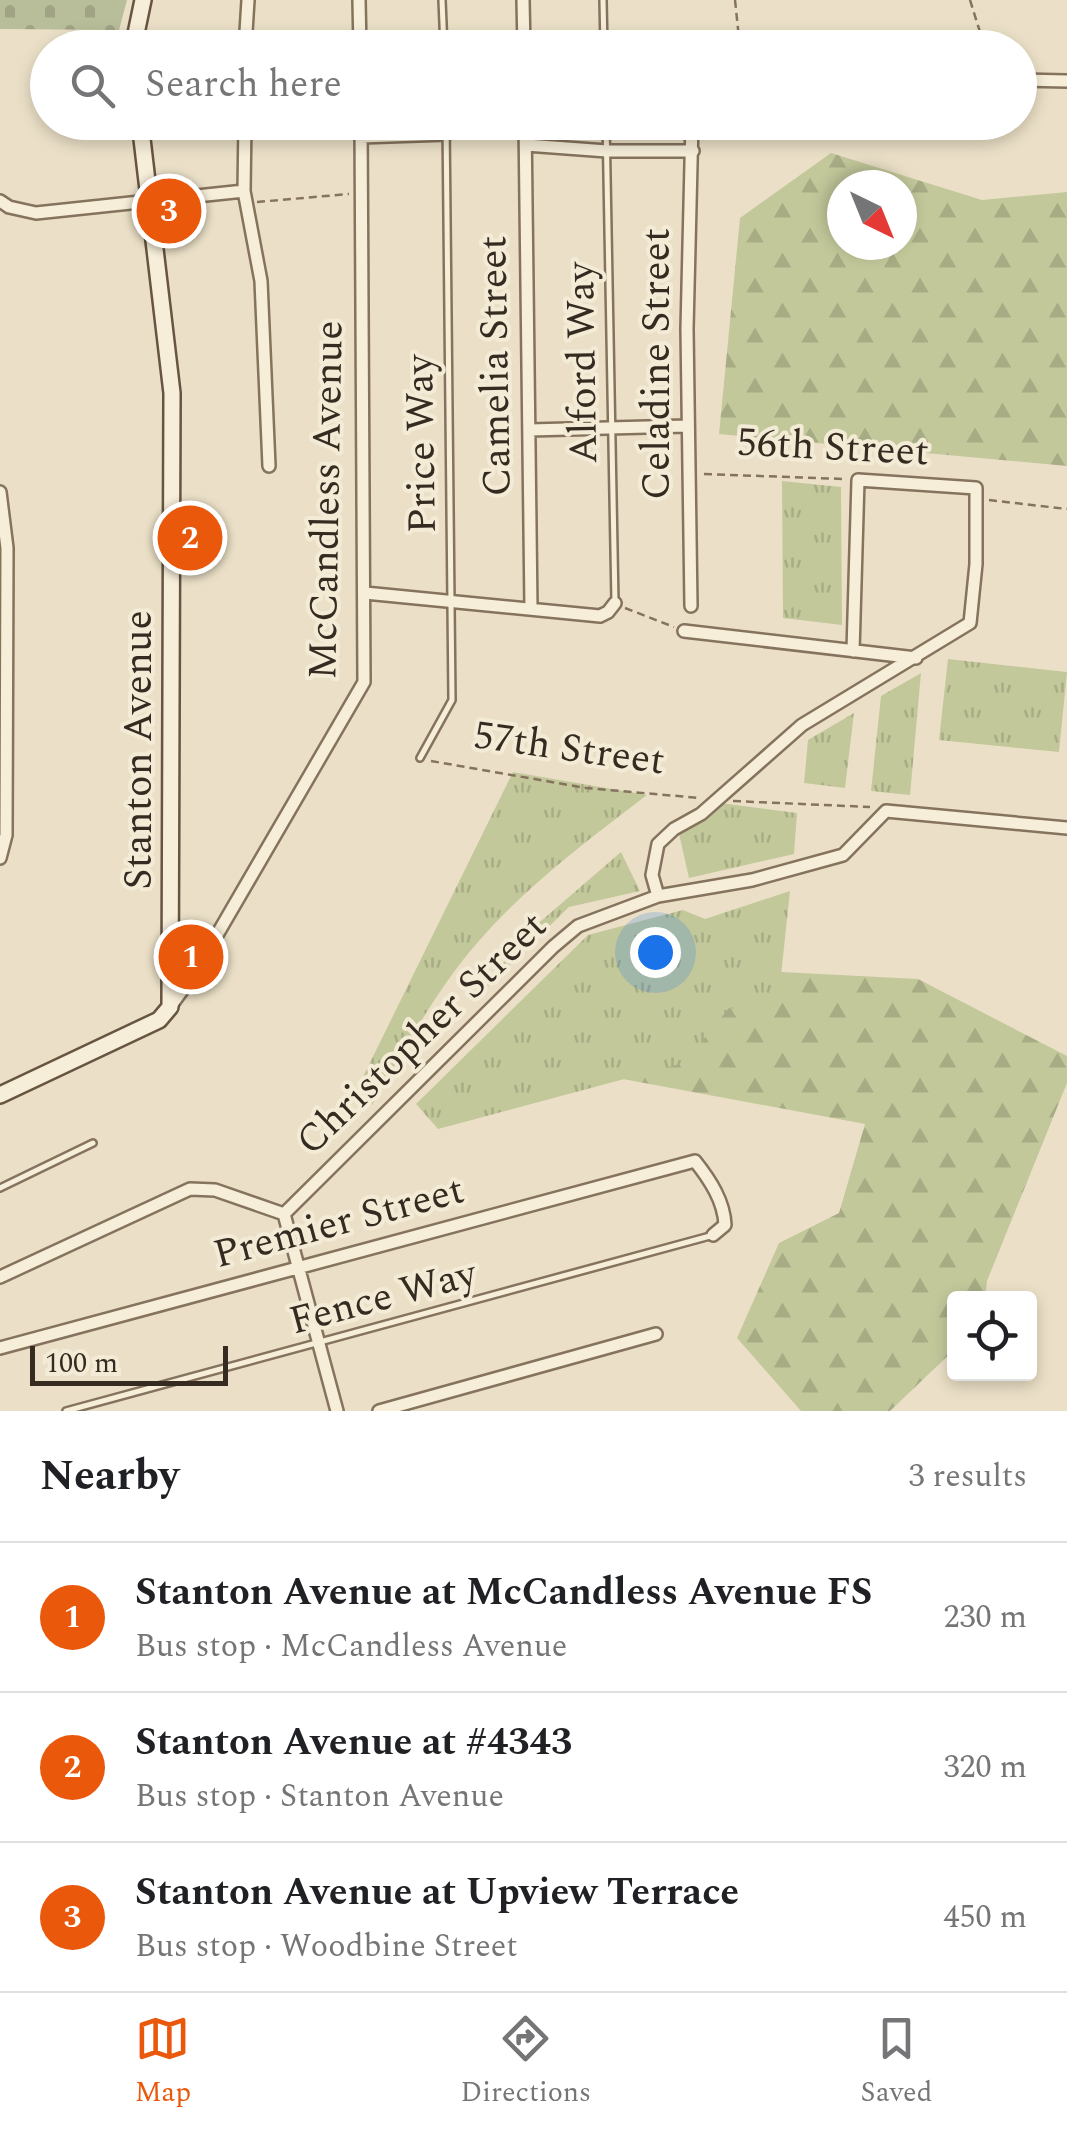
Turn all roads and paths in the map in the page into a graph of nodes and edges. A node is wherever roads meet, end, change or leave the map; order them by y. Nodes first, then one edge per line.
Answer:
1 (143, 0) edge
2 (248, 0) edge
3 (359, 0) edge
4 (442, 0) edge
5 (522, 0) edge
6 (603, 0) edge
7 (735, 0) edge
8 (970, 0) edge
9 (137, 30) edge
10 (246, 30) edge
11 (360, 30) edge
12 (443, 30) edge
13 (523, 30) edge
14 (604, 30) edge
15 (738, 30) edge
16 (979, 30) edge
17 (1037, 80) edge
18 (1067, 80) edge
19 (142, 140) edge
20 (245, 140) edge
21 (362, 140) edge
22 (446, 140) edge
23 (526, 140) edge
24 (607, 140) edge
25 (693, 140) edge
26 (526, 146) junction
27 (607, 151) junction
28 (693, 151) junction
29 (244, 192) junction
30 (350, 194) dead end
31 (0, 202) edge
32 (149, 204) junction
33 (687, 426) junction
34 (611, 429) junction
35 (529, 430) junction
36 (269, 466) dead end
37 (687, 474) junction
38 (858, 480) junction
39 (0, 492) edge
40 (976, 493) junction
41 (1067, 508) edge
42 (365, 594) junction
43 (451, 602) junction
44 (615, 604) junction
45 (690, 606) dead end
46 (531, 609) junction
47 (684, 631) joint
48 (853, 651) junction
49 (916, 658) junction
50 (420, 758) joint
51 (711, 799) dead end
52 (722, 800) dead end
53 (883, 810) junction
54 (1067, 828) edge
55 (0, 858) edge
56 (658, 896) junction
57 (170, 1007) junction
58 (0, 1095) edge
59 (93, 1144) dead end
60 (0, 1188) edge
61 (284, 1214) junction
62 (713, 1236) joint
63 (298, 1267) junction
64 (0, 1277) edge
65 (656, 1334) dead end
66 (320, 1344) junction
67 (0, 1348) edge
68 (66, 1411) edge
69 (337, 1411) edge
70 (379, 1411) edge

1 - 9 street
2 - 10 street
3 - 11 street
4 - 12 lane
5 - 13 street
6 - 14 lane
7 - 15 path
8 - 16 path
17 - 18 street
19 - 32 street, Stanton Avenue
20 - 29 street
21 - 42 street, McCandless Avenue
22 - 43 lane, Price Way
23 - 26 street, Camelia Street
24 - 27 lane, Alford Way
25 - 28 street, Celadine Street
26 - 27 street
26 - 35 street, Camelia Street
27 - 28 street
27 - 34 lane, Alford Way
28 - 33 street, Celadine Street
29 - 30 path
29 - 32 street
29 - 36 street
31 - 32 street
32 - 57 street, Stanton Avenue
33 - 34 street
33 - 37 street, Celadine Street
34 - 35 street
34 - 44 lane, Alford Way
35 - 46 street, Camelia Street
37 - 38 path, 56th Street
37 - 45 street, Celadine Street
38 - 40 street, 56th Street
38 - 48 street
39 - 55 street
40 - 41 path, 56th Street
40 - 49 street
42 - 43 street
42 - 57 street, McCandless Avenue
43 - 46 street
43 - 50 lane, Price Way
44 - 46 street
44 - 47 path
47 - 48 street
48 - 49 street
49 - 56 street
50 - 51 path, 57th Street
52 - 53 path
53 - 54 street
53 - 56 street, Christopher Street
56 - 61 street, Christopher Street
57 - 58 street
59 - 60 lane
61 - 63 street
61 - 64 street
62 - 63 street, Premier Street
62 - 66 lane, Fence Way
63 - 66 street
63 - 67 street, Premier Street
65 - 70 street
66 - 68 lane, Fence Way
66 - 69 street

